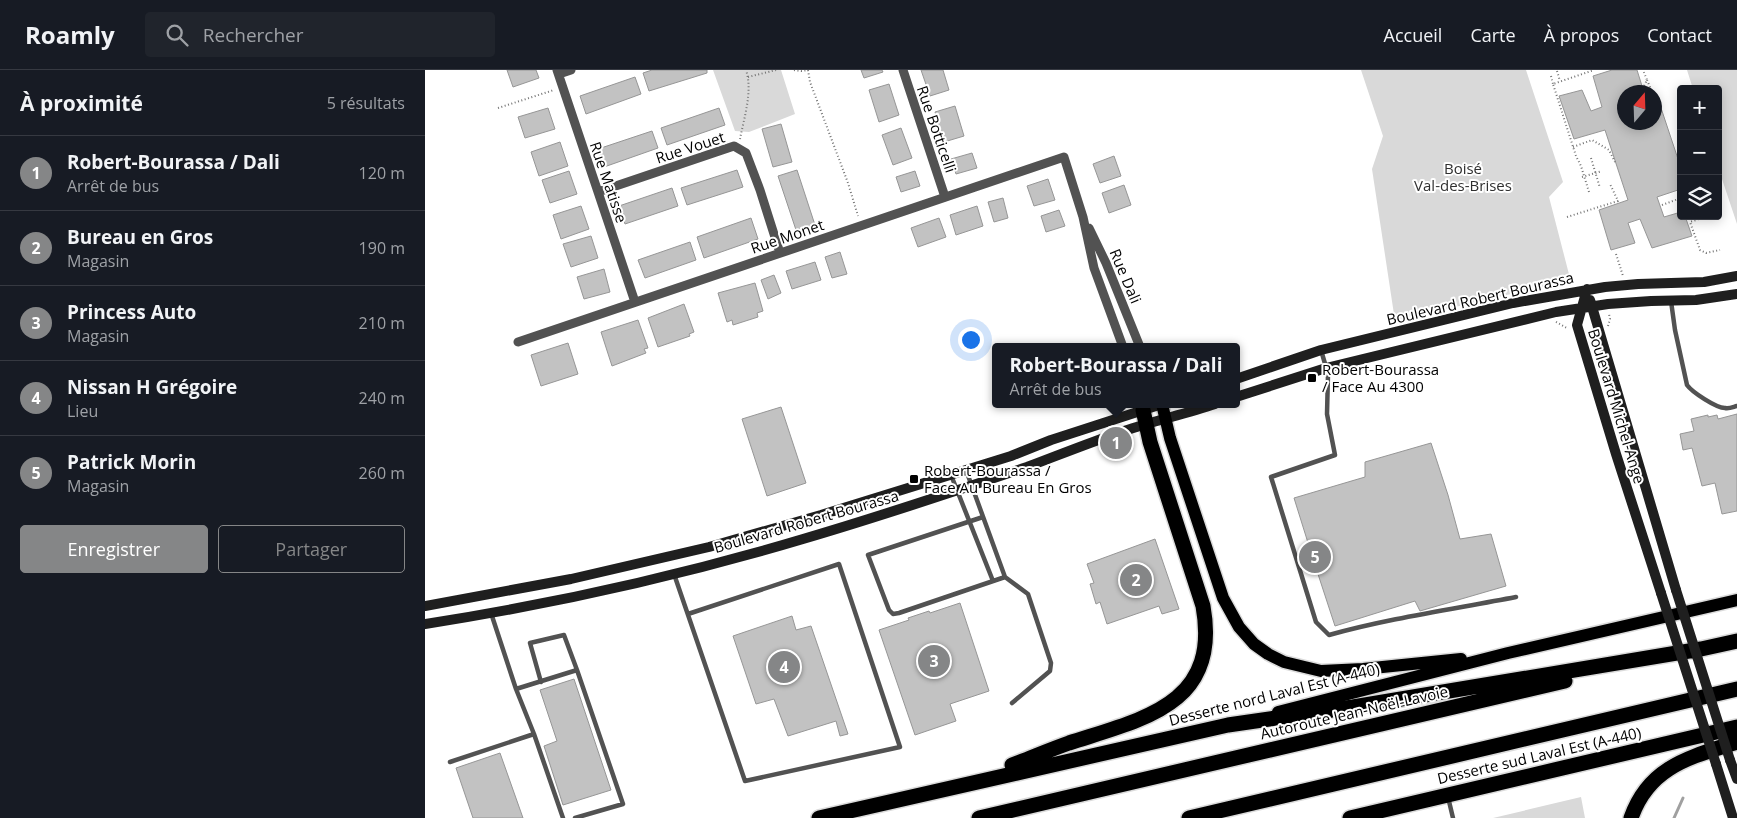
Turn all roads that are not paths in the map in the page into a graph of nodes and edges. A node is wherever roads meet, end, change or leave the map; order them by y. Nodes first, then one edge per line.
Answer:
1 (571, 70) edge
2 (903, 70) edge
3 (558, 72) edge
4 (1064, 157) joint
5 (599, 192) junction
6 (945, 197) junction
7 (1083, 217) junction
8 (780, 253) junction
9 (1737, 276) edge
10 (1587, 289) junction
11 (1737, 294) edge
12 (1671, 300) junction
13 (635, 302) junction
14 (1587, 306) junction
15 (518, 342) dead end
16 (1122, 343) edge
17 (1138, 343) edge
18 (1321, 350) junction
19 (1326, 368) junction
20 (1240, 378) edge
21 (1240, 396) edge
22 (1737, 406) edge
23 (1163, 408) edge
24 (1202, 408) edge
25 (1144, 413) edge
26 (1165, 420) junction
27 (966, 470) junction
28 (951, 475) junction
29 (971, 485) junction
30 (957, 490) junction
31 (983, 517) junction
32 (970, 522) junction
33 (674, 574) junction
34 (1005, 577) junction
35 (993, 581) junction
36 (1516, 597) dead end
37 (1737, 600) edge
38 (425, 606) edge
39 (491, 613) junction
40 (688, 614) junction
41 (425, 624) edge
42 (1737, 641) edge
43 (1701, 649) junction
44 (1508, 654) junction
45 (577, 670) junction
46 (541, 682) junction
47 (516, 689) junction
48 (1737, 689) edge
49 (1012, 703) dead end
50 (1228, 725) junction
51 (1737, 727) edge
52 (534, 734) junction
53 (1737, 742) edge
54 (450, 762) dead end
55 (1737, 779) edge
56 (963, 784) junction
57 (1448, 795) junction
58 (1373, 815) edge
59 (563, 818) edge
60 (575, 818) edge
61 (819, 818) edge
62 (979, 818) edge
63 (1189, 818) edge
64 (1350, 818) edge
65 (1453, 818) edge
66 (1631, 818) edge
67 (1733, 818) edge

1 - 3 street
2 - 6 street, Rue Botticelli
3 - 5 street, Rue Matisse
4 - 6 street, Rue Monet
4 - 7 street, Rue Dali
5 - 8 street, Rue Vouet
5 - 13 street, Rue Matisse
6 - 8 street, Rue Monet
7 - 16 street, Rue Dali
7 - 17 street, Rue Dali
8 - 13 street, Rue Monet
9 - 10 street, Boulevard Robert Bourassa
10 - 14 street, Boulevard Michel-Ange
10 - 18 street, Boulevard Robert Bourassa
11 - 12 street, Boulevard Robert Bourassa
12 - 14 street, Boulevard Robert Bourassa
12 - 22 lane
13 - 15 street, Rue Monet
14 - 19 street, Boulevard Robert Bourassa
14 - 55 street, Boulevard Michel-Ange, bridge
14 - 67 street, Boulevard Michel-Ange, bridge
18 - 19 lane
18 - 20 street, Boulevard Robert Bourassa
19 - 21 street, Boulevard Robert Bourassa
19 - 36 lane
23 - 26 main road
24 - 26 street, Boulevard Robert Bourassa
25 - 26 street, Boulevard Robert Bourassa
25 - 27 street, Boulevard Robert Bourassa
25 - 29 street, Boulevard Robert Bourassa
25 - 56 highway
26 - 44 main road
27 - 28 street, Boulevard Robert Bourassa
27 - 29 lane
28 - 30 lane
28 - 38 street, Boulevard Robert Bourassa
29 - 30 street, Boulevard Robert Bourassa
29 - 31 lane
30 - 32 lane
30 - 33 street, Boulevard Robert Bourassa
31 - 32 lane
31 - 34 lane
32 - 35 lane
32 - 35 lane
33 - 39 street, Boulevard Robert Bourassa
33 - 40 lane
34 - 35 lane
34 - 49 lane
37 - 44 main road, Desserte nord Laval Est (A-440)
39 - 41 street, Boulevard Robert Bourassa
39 - 47 lane
40 - 40 lane
42 - 43 highway, Autoroute Jean-Noël-Lavoie
43 - 50 highway
43 - 62 highway, Autoroute Jean-Noël-Lavoie
44 - 50 main road, Desserte nord Laval Est (A-440)
45 - 46 lane
45 - 46 lane
45 - 60 lane
46 - 47 lane
47 - 52 lane
48 - 63 highway
50 - 56 highway, Desserte nord Laval Est (A-440)
51 - 57 highway, Desserte sud Laval Est (A-440)
52 - 54 lane
52 - 59 lane
53 - 66 highway
56 - 61 highway, Desserte nord Laval Est (A-440)
57 - 58 highway, Desserte sud Laval Est (A-440)
57 - 65 lane
58 - 64 highway, Desserte sud Laval Est (A-440)

